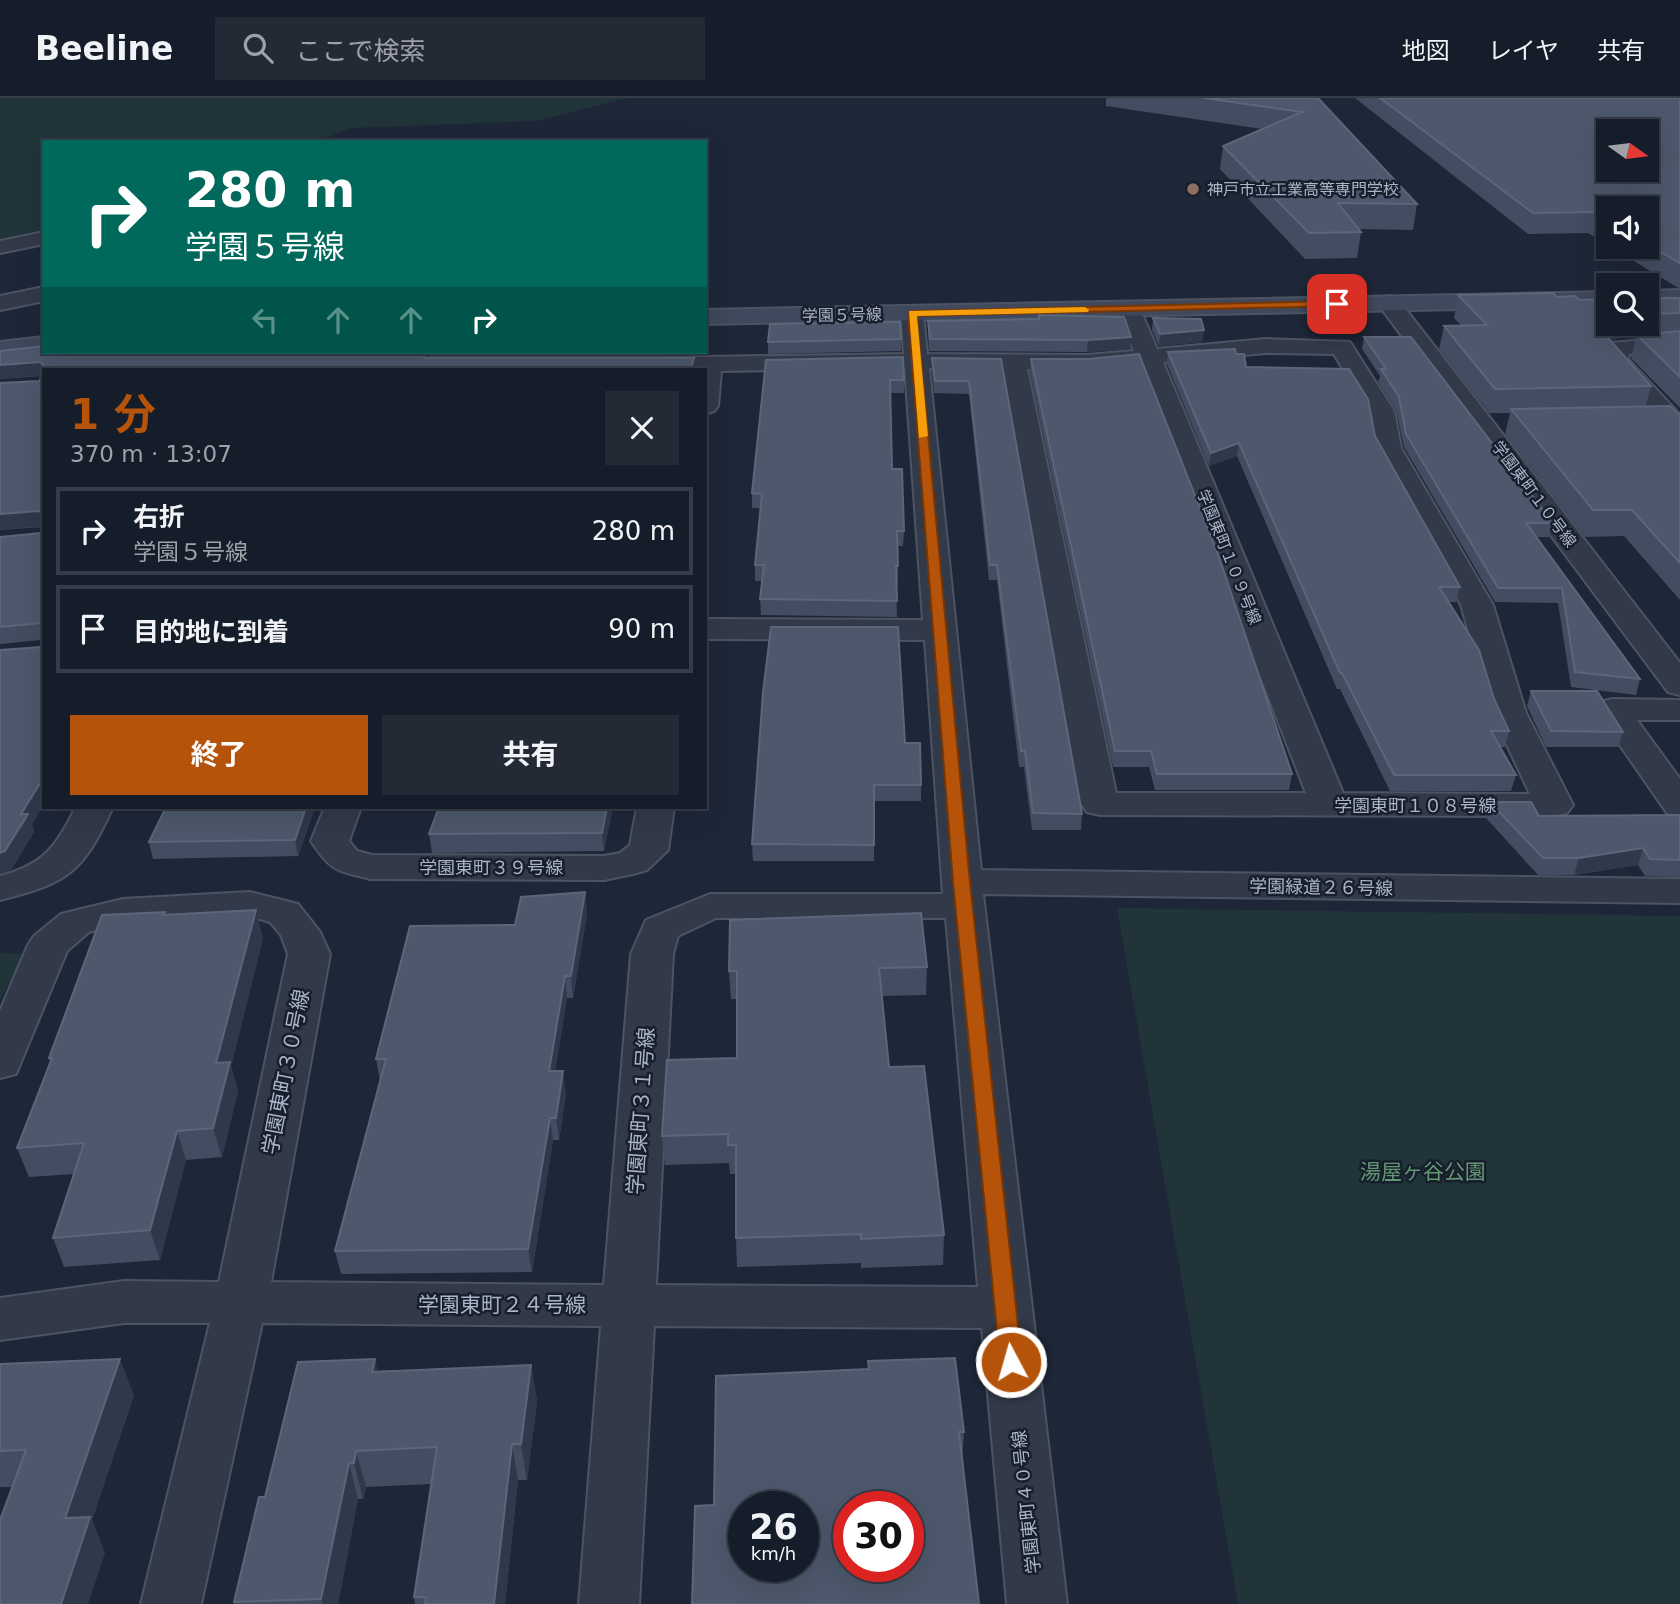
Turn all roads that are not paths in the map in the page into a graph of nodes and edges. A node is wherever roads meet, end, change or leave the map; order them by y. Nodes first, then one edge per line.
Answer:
1 (42, 238) edge
2 (0, 247) edge
3 (42, 294) edge
4 (1680, 297) edge
5 (1659, 298) edge
6 (1596, 299) edge
7 (0, 303) edge
8 (1389, 303) junction
9 (1129, 309) junction
10 (912, 313) junction
11 (707, 317) edge
12 (42, 344) edge
13 (1680, 344) edge
14 (0, 349) edge
15 (1149, 357) junction
16 (917, 361) junction
17 (1014, 362) junction
18 (710, 364) junction
19 (618, 366) edge
20 (707, 389) edge
21 (1644, 421) edge
22 (1677, 424) edge
23 (707, 629) edge
24 (938, 630) junction
25 (1680, 685) edge
26 (1680, 710) edge
27 (1329, 805) junction
28 (1680, 806) edge
29 (93, 809) edge
30 (342, 809) edge
31 (655, 809) edge
32 (0, 888) edge
33 (1680, 891) edge
34 (963, 894) junction
35 (0, 1063) edge
36 (241, 1303) junction
37 (629, 1306) junction
38 (1005, 1308) junction
39 (0, 1319) edge
40 (171, 1604) edge
41 (609, 1604) edge
42 (1037, 1604) edge

1 - 2 street
3 - 7 street
4 - 5 street
6 - 8 street, 学園５号線
8 - 9 street, 学園５号線
8 - 25 street, 学園東町１０号線
9 - 10 street, 学園５号線
9 - 15 street, 学園東町１０９号線
10 - 11 street, 学園５号線
10 - 16 street, 学園東町４０号線
12 - 14 street
13 - 22 street
15 - 17 street, 学園東町１０８号線
15 - 27 street, 学園東町１０９号線
15 - 27 street, 学園東町１０８号線
16 - 17 street, 学園東町１０８号線
16 - 18 street, 学園東町１０８号線
16 - 24 street, 学園東町４０号線
17 - 27 street, 学園東町１０８号線
18 - 19 street, 学園東町１０８号線
18 - 20 street
21 - 22 street
23 - 24 street
24 - 34 street, 学園東町４０号線
26 - 28 street
29 - 32 street
30 - 31 street, 学園東町３９号線
33 - 34 street, 学園緑道２６号線
34 - 37 street, 学園東町３１号線
34 - 38 street, 学園東町４０号線
35 - 36 street, 学園東町３０号線
36 - 37 street, 学園東町２４号線
36 - 39 street, 学園東町２４号線
36 - 40 street, 学園東町３０号線
37 - 38 street, 学園東町２４号線
37 - 41 street, 学園東町３１号線
38 - 42 street, 学園東町４０号線

